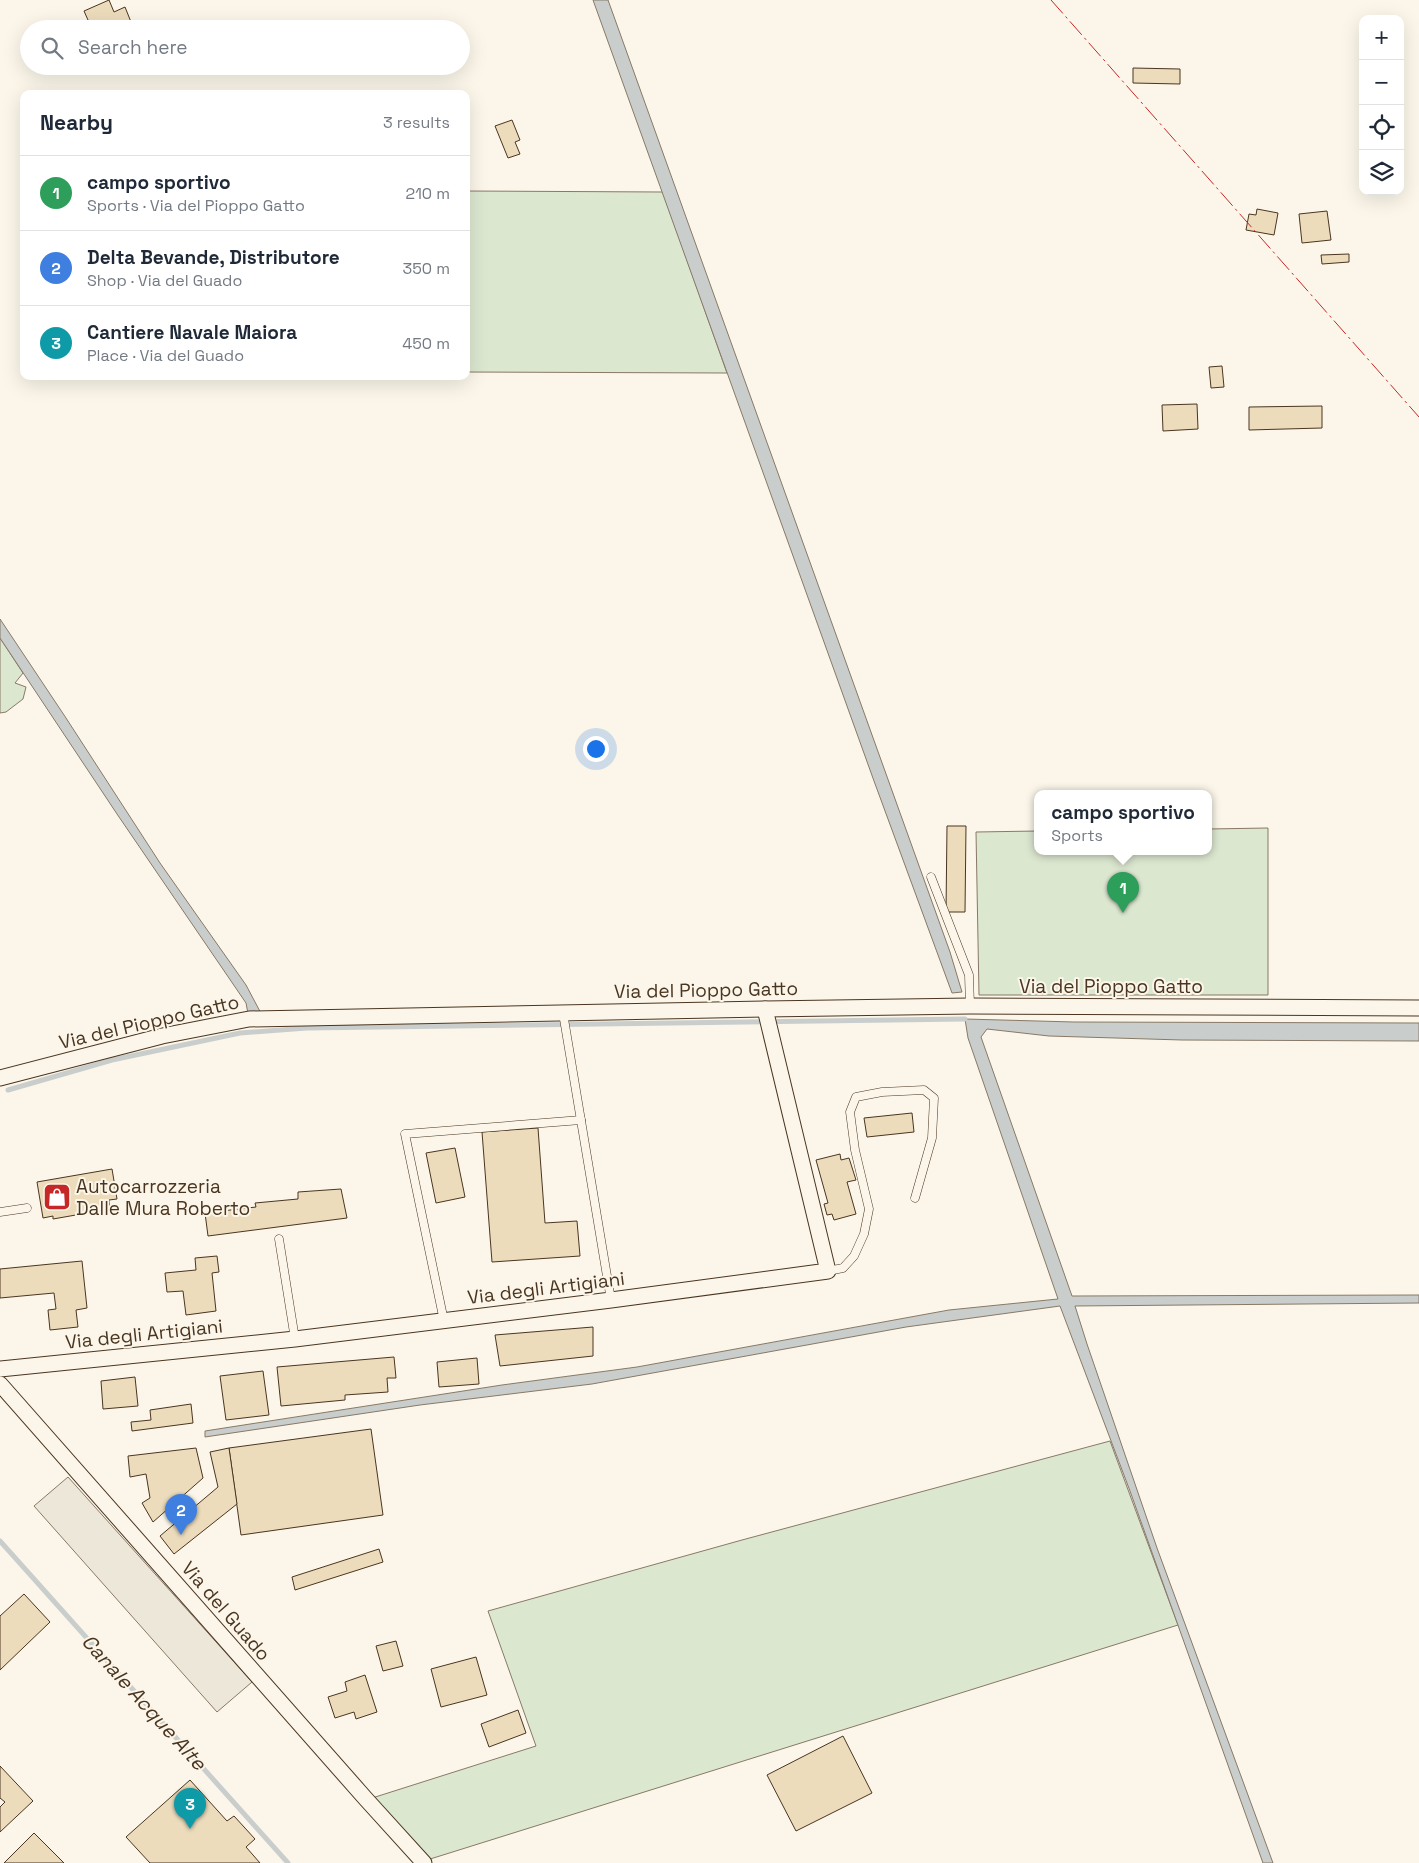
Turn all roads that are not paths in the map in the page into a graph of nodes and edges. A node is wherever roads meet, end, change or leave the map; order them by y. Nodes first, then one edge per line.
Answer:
1 (931, 877) dead end
2 (970, 1006) junction
3 (1419, 1008) edge
4 (765, 1009) junction
5 (563, 1013) junction
6 (1, 1074) edge
7 (581, 1120) junction
8 (915, 1198) dead end
9 (27, 1208) dead end
10 (0, 1212) edge
11 (279, 1239) dead end
12 (828, 1271) junction
13 (611, 1300) junction
14 (444, 1321) junction
15 (295, 1339) junction
16 (0, 1369) edge
17 (0, 1384) edge
18 (424, 1863) edge

1 - 2 lane
2 - 3 street, Via del Pioppo Gatto
2 - 4 street, Via del Pioppo Gatto
4 - 5 street, Via del Pioppo Gatto
4 - 12 street
5 - 6 street, Via del Pioppo Gatto
5 - 7 lane
7 - 13 lane
7 - 14 lane
8 - 12 lane
9 - 10 lane
11 - 15 lane
12 - 13 street, Via degli Artigiani
13 - 14 street, Via degli Artigiani
14 - 15 street, Via degli Artigiani
15 - 16 street, Via degli Artigiani
17 - 18 street, Via del Guado

